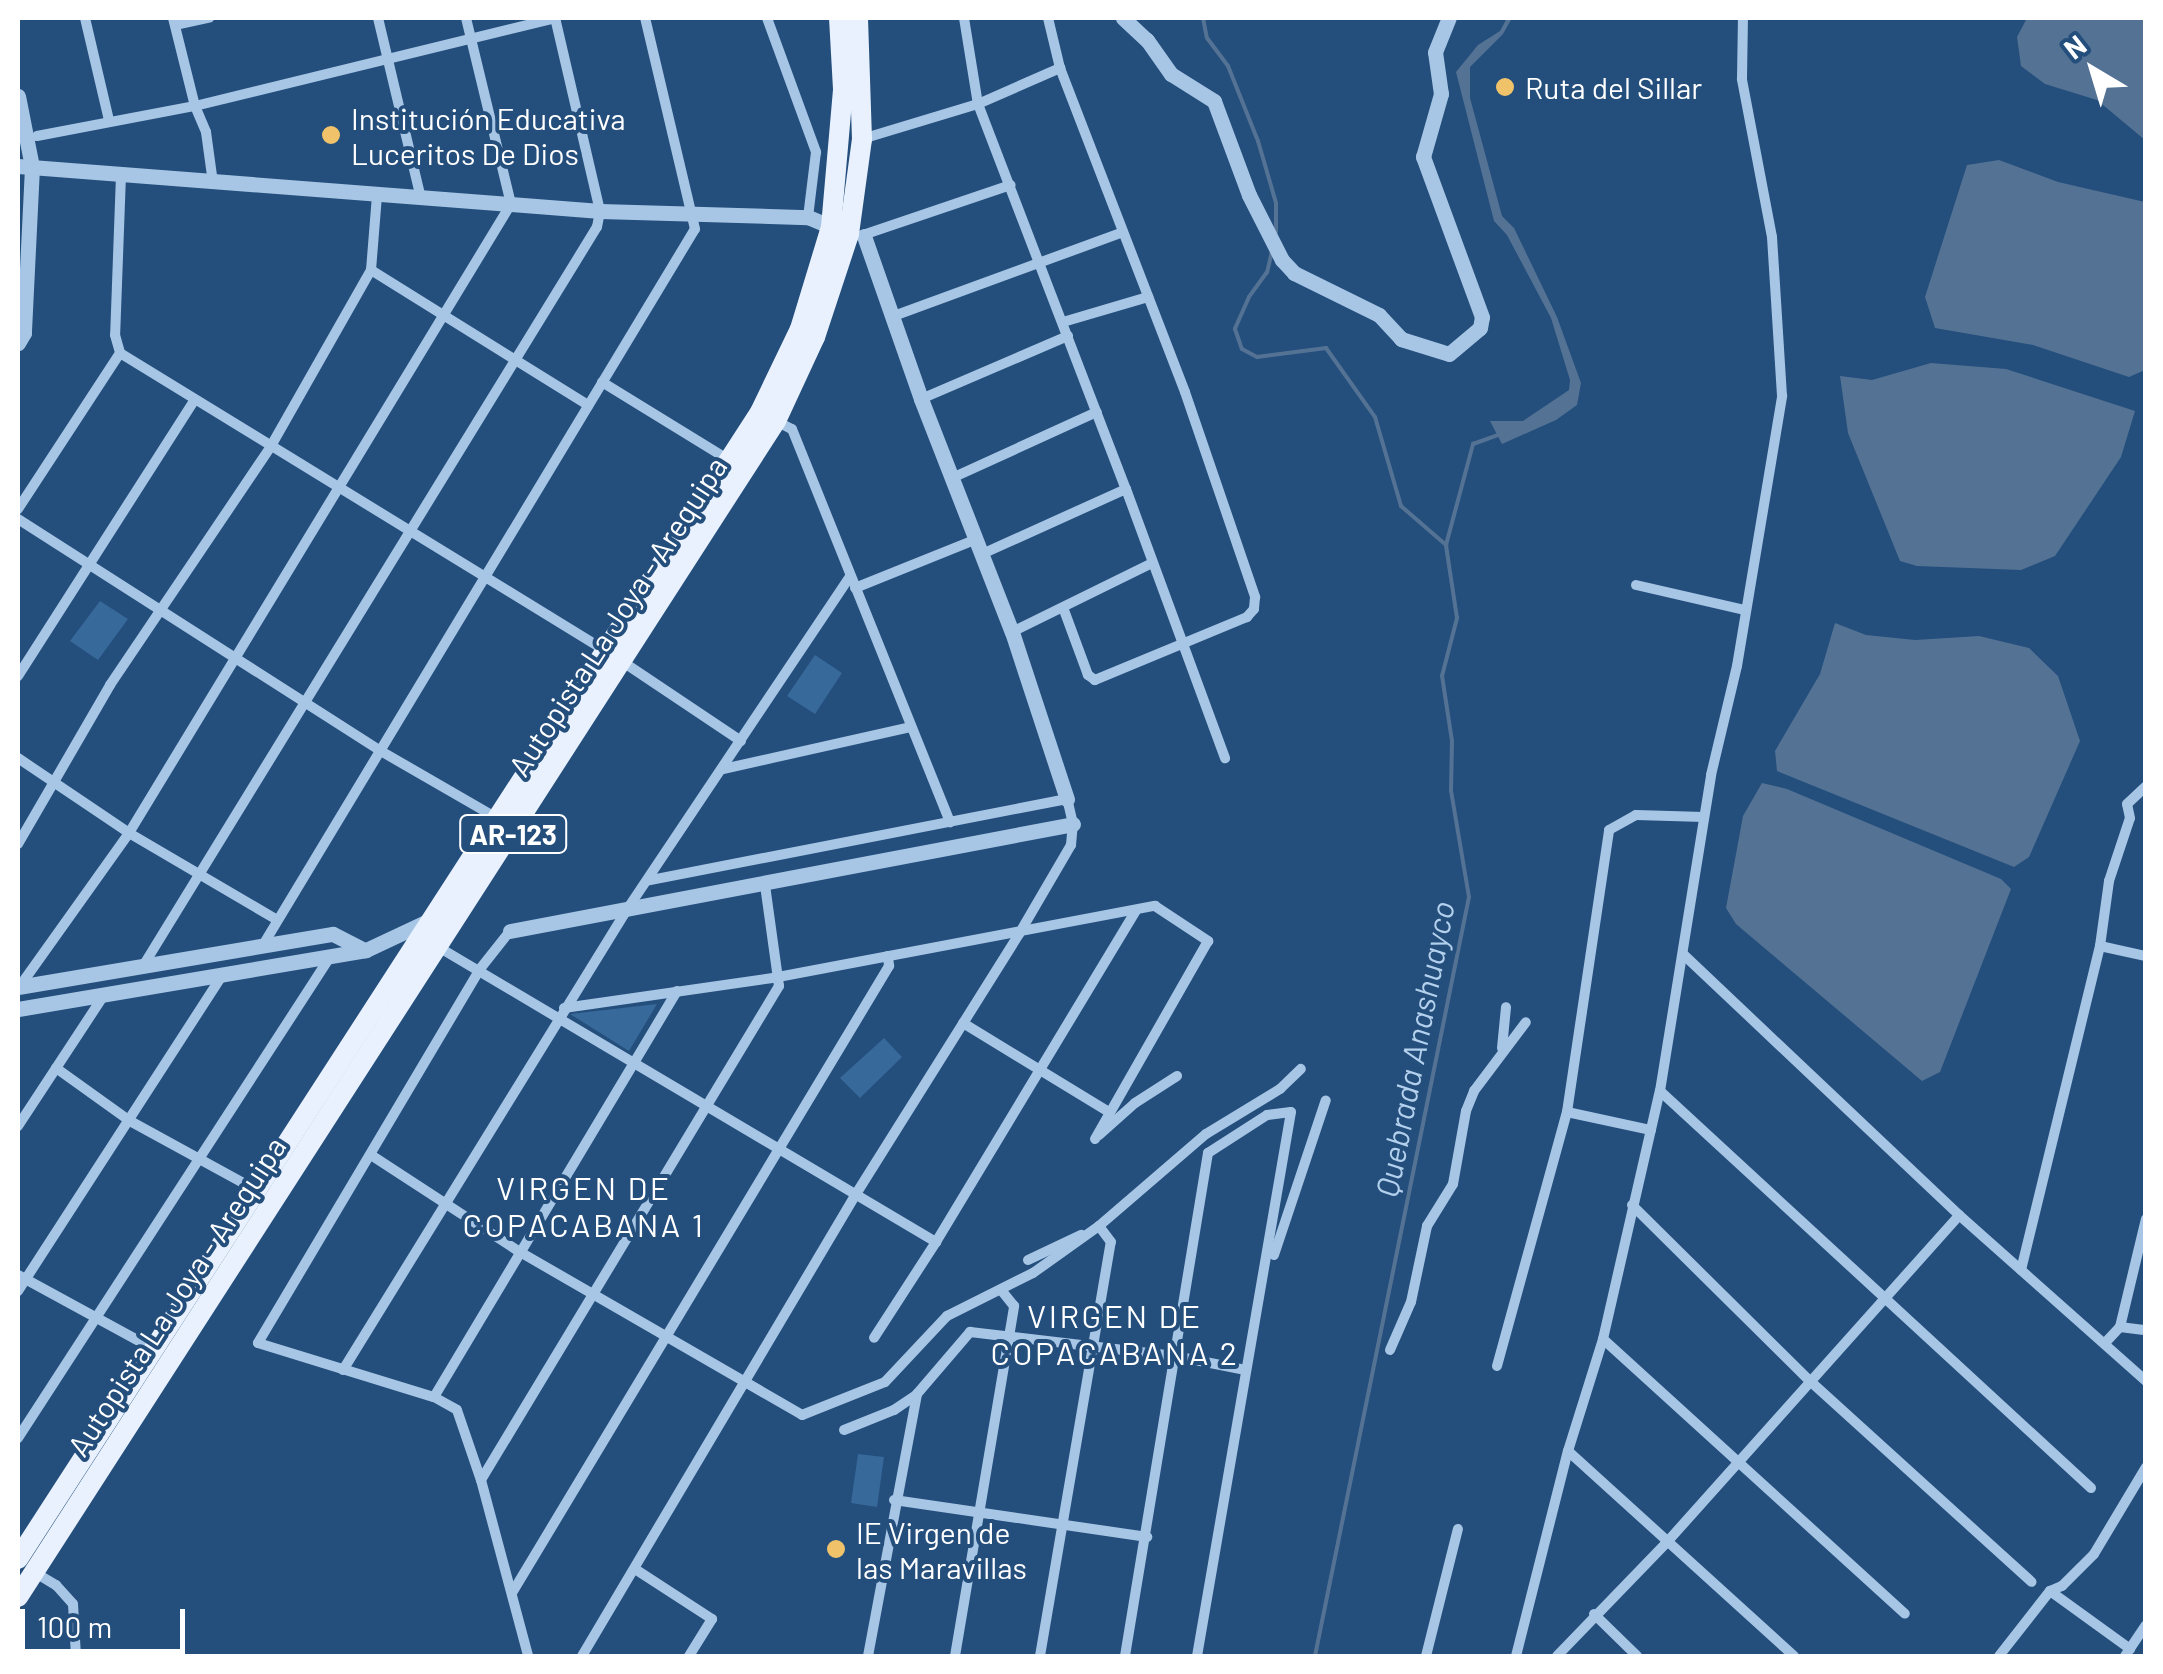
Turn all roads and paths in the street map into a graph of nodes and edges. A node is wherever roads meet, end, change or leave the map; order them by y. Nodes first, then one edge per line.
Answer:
1 (84, 18) edge
2 (210, 18) edge
3 (378, 18) edge
4 (466, 18) edge
5 (556, 18) edge
6 (645, 18) edge
7 (767, 18) edge
8 (838, 18) edge
9 (858, 18) edge
10 (964, 18) edge
11 (1048, 18) edge
12 (1123, 18) edge
13 (1449, 18) edge
14 (1743, 18) edge
15 (174, 21) edge
16 (471, 38) junction
17 (387, 58) junction
18 (1060, 68) junction
19 (18, 96) edge
20 (978, 104) junction
21 (195, 106) junction
22 (108, 120) junction
23 (36, 136) dead end
24 (862, 139) junction
25 (25, 166) edge
26 (121, 174) junction
27 (213, 183) junction
28 (1010, 185) junction
29 (377, 196) junction
30 (420, 199) junction
31 (511, 204) junction
32 (600, 211) junction
33 (694, 215) junction
34 (808, 217) junction
35 (848, 232) junction
36 (1123, 232) junction
37 (1040, 262) junction
38 (371, 270) junction
39 (1148, 297) junction
40 (443, 314) junction
41 (891, 317) junction
42 (1062, 322) junction
43 (20, 336) edge
44 (1068, 336) junction
45 (120, 354) junction
46 (514, 358) junction
47 (602, 382) junction
48 (921, 399) junction
49 (194, 401) junction
50 (588, 406) junction
51 (1098, 412) junction
52 (776, 421) junction
53 (271, 446) junction
54 (731, 462) junction
55 (952, 478) junction
56 (338, 486) junction
57 (1126, 489) junction
58 (18, 509) edge
59 (18, 518) edge
60 (408, 530) junction
61 (979, 546) junction
62 (87, 563) junction
63 (1152, 563) junction
64 (482, 576) junction
65 (850, 576) junction
66 (1636, 586) dead end
67 (855, 588) junction
68 (1064, 610) junction
69 (1744, 610) junction
70 (160, 612) junction
71 (1012, 632) junction
72 (1180, 642) junction
73 (615, 657) junction
74 (236, 660) junction
75 (18, 676) edge
76 (306, 703) junction
77 (911, 727) junction
78 (741, 741) junction
79 (379, 750) junction
80 (18, 758) edge
81 (1225, 758) dead end
82 (723, 769) junction
83 (54, 784) junction
84 (2146, 786) edge
85 (1067, 799) junction
86 (1704, 817) junction
87 (498, 818) junction
88 (950, 822) junction
89 (1073, 824) junction
90 (129, 833) junction
91 (18, 844) edge
92 (202, 875) junction
93 (649, 880) junction
94 (765, 885) junction
95 (628, 908) junction
96 (1136, 911) junction
97 (433, 918) junction
98 (277, 920) junction
99 (510, 930) joint
100 (1019, 934) junction
101 (264, 945) junction
102 (2100, 946) junction
103 (440, 948) junction
104 (366, 950) junction
105 (1684, 955) junction
106 (888, 956) junction
107 (2146, 956) edge
108 (330, 957) junction
109 (143, 966) junction
110 (480, 969) junction
111 (778, 977) junction
112 (221, 978) junction
113 (19, 986) edge
114 (678, 990) junction
115 (104, 995) junction
116 (1506, 1006) dead end
117 (18, 1009) edge
118 (562, 1013) junction
119 (1526, 1022) dead end
120 (963, 1023) junction
121 (1500, 1054) junction
122 (634, 1064) junction
123 (56, 1068) junction
124 (1302, 1069) dead end
125 (1040, 1070) junction
126 (1178, 1076) dead end
127 (1660, 1092) junction
128 (1326, 1100) dead end
129 (704, 1107) junction
130 (1109, 1112) junction
131 (1567, 1112) junction
132 (130, 1121) junction
133 (18, 1126) edge
134 (1651, 1130) junction
135 (778, 1150) junction
136 (372, 1155) junction
137 (202, 1157) junction
138 (256, 1190) junction
139 (856, 1194) junction
140 (445, 1205) junction
141 (1632, 1206) junction
142 (1959, 1215) junction
143 (2146, 1219) edge
144 (1095, 1229) junction
145 (936, 1242) junction
146 (520, 1252) junction
147 (1028, 1260) dead end
148 (2021, 1270) junction
149 (21, 1277) edge
150 (1264, 1284) junction
151 (1001, 1290) junction
152 (18, 1291) edge
153 (594, 1295) junction
154 (1882, 1300) junction
155 (98, 1319) junction
156 (2120, 1327) junction
157 (2146, 1330) edge
158 (666, 1334) junction
159 (874, 1338) dead end
160 (1008, 1338) junction
161 (1603, 1339) junction
162 (2105, 1343) junction
163 (152, 1348) junction
164 (1091, 1348) junction
165 (1390, 1350) dead end
166 (1175, 1356) junction
167 (1497, 1366) dead end
168 (343, 1370) junction
169 (1246, 1370) junction
170 (744, 1380) junction
171 (1810, 1381) junction
172 (2146, 1381) edge
173 (917, 1394) junction
174 (434, 1396) junction
175 (844, 1430) dead end
176 (18, 1438) edge
177 (1568, 1451) junction
178 (1738, 1462) junction
179 (2146, 1467) edge
180 (481, 1480) junction
181 (2091, 1488) dead end
182 (894, 1500) junction
183 (978, 1513) junction
184 (1063, 1526) junction
185 (1458, 1530) dead end
186 (1146, 1537) junction
187 (1668, 1541) junction
188 (26, 1565) edge
189 (635, 1569) junction
190 (2032, 1582) dead end
191 (2050, 1591) junction
192 (512, 1594) junction
193 (18, 1597) edge
194 (1594, 1614) junction
195 (1905, 1614) dead end
196 (2146, 1625) edge
197 (2127, 1653) edge
198 (76, 1656) edge
199 (528, 1656) edge
200 (582, 1656) edge
201 (689, 1656) edge
202 (868, 1656) edge
203 (955, 1656) edge
204 (1040, 1656) edge
205 (1124, 1656) edge
206 (1196, 1656) edge
207 (1426, 1656) edge
208 (1516, 1656) edge
209 (1556, 1656) edge
210 (1637, 1656) edge
211 (1794, 1656) edge
212 (2000, 1656) edge

1 - 22 street
2 - 15 street
3 - 17 street
4 - 16 street
5 - 16 street
5 - 32 street
6 - 33 street
7 - 34 street
8 - 35 main road, Autopista La Joya - Arequipa / AR-123
9 - 24 main road, Autopista La Joya - Arequipa / AR-123
10 - 20 street
11 - 18 street
12 - 13 street
14 - 69 street
15 - 21 street
16 - 17 street
16 - 31 street
17 - 21 street
17 - 30 street
18 - 20 street
18 - 36 street
19 - 25 street
20 - 24 street
20 - 28 street
21 - 22 street
21 - 27 street
22 - 23 street
24 - 35 main road, Autopista La Joya - Arequipa / AR-123
25 - 26 street
25 - 43 street
26 - 27 street
26 - 45 street
27 - 29 street
28 - 35 street
28 - 37 street
29 - 30 street
29 - 38 street
30 - 31 street
31 - 32 street
31 - 40 street
32 - 33 street
32 - 46 street
33 - 34 street
33 - 47 street
34 - 35 street
35 - 41 street
35 - 52 main road, Autopista La Joya - Arequipa / AR-123
35 - 54 main road, Autopista La Joya - Arequipa / AR-123
36 - 37 street
36 - 39 street
37 - 41 street
37 - 42 street
38 - 40 street
38 - 53 street
39 - 42 street
39 - 72 street
40 - 46 street
40 - 56 street
41 - 48 street
42 - 44 street
44 - 48 street
44 - 51 street
45 - 49 street
45 - 58 street
46 - 50 street
46 - 60 street
47 - 50 street
47 - 54 street
48 - 55 street
49 - 53 street
49 - 62 street
50 - 64 street
51 - 55 street
51 - 57 street
52 - 65 street
52 - 73 main road, Autopista La Joya - Arequipa / AR-123
53 - 56 street
53 - 70 street
54 - 73 main road, Autopista La Joya - Arequipa / AR-123
55 - 61 street
56 - 60 street
56 - 74 street
57 - 61 street
57 - 63 street
59 - 62 street
60 - 64 street
60 - 76 street
61 - 67 street
61 - 71 street
62 - 70 street
62 - 75 street
63 - 68 street
63 - 72 street
64 - 73 street
64 - 79 street
65 - 67 street
65 - 78 street
66 - 69 street
67 - 77 street
68 - 71 street
68 - 72 street
69 - 86 street
70 - 74 street
70 - 83 street
71 - 85 street
72 - 81 street
73 - 78 street
73 - 87 main road, Autopista La Joya - Arequipa / AR-123
73 - 103 main road, Autopista La Joya - Arequipa / AR-123
74 - 76 street
74 - 90 street
76 - 79 street
76 - 92 street
77 - 82 street
77 - 88 street
78 - 82 street
79 - 87 street
79 - 98 street
80 - 83 street
82 - 93 street
83 - 90 street
83 - 91 street
84 - 102 street
85 - 88 street
85 - 89 street
86 - 105 street
86 - 131 street
87 - 97 main road, Autopista La Joya - Arequipa / AR-123
88 - 93 street
89 - 94 street
89 - 100 street
90 - 92 street
90 - 113 street
92 - 98 street
92 - 109 street
93 - 95 street
94 - 95 street
94 - 111 street
95 - 99 street
95 - 118 street
96 - 100 street
96 - 125 street
96 - 130 street
97 - 104 street
97 - 138 main road, Autopista La Joya - Arequipa / AR-123
98 - 101 street
99 - 110 street
100 - 106 street
100 - 120 street
101 - 104 street
101 - 109 street
102 - 107 street
102 - 148 street
103 - 110 street
103 - 188 main road, Autopista La Joya - Arequipa / AR-123
104 - 108 street
105 - 127 street
105 - 142 street
106 - 111 street
106 - 135 street
108 - 112 street
108 - 137 street
109 - 113 street
110 - 118 street
110 - 136 street
111 - 114 street
111 - 129 street
112 - 115 street
112 - 132 street
114 - 118 street
114 - 122 street
115 - 117 street
115 - 123 street
116 - 121 street
118 - 122 street
118 - 140 street
119 - 121 street
120 - 125 street
120 - 139 street
121 - 165 street
122 - 129 street
122 - 146 street
123 - 132 street
123 - 133 street
124 - 144 street
125 - 130 street
125 - 145 street
126 - 130 street
127 - 134 street
127 - 154 street
128 - 150 street
129 - 135 street
129 - 153 street
131 - 134 street
131 - 167 street
132 - 137 street
132 - 149 street
134 - 141 street
135 - 139 street
135 - 158 street
136 - 140 street
136 - 168 street
137 - 138 street
137 - 155 street
138 - 163 main road, Autopista La Joya - Arequipa / AR-123
139 - 145 street
139 - 170 street
140 - 146 street
140 - 168 street
141 - 161 street
141 - 171 street
142 - 148 street
142 - 154 street
143 - 156 street
144 - 147 street
144 - 151 street
144 - 164 street
145 - 159 street
146 - 153 street
146 - 174 street
148 - 162 street
149 - 152 street
149 - 155 street
150 - 166 street
150 - 169 street
151 - 160 street
151 - 170 street
153 - 158 street
153 - 180 street
154 - 171 street
154 - 181 street
155 - 163 street
155 - 176 street
156 - 157 street
156 - 162 street
158 - 170 street
158 - 192 street
160 - 164 street
160 - 173 street
160 - 183 street
161 - 177 street
161 - 178 street
162 - 172 street
163 - 188 main road, Autopista La Joya - Arequipa / AR-123
164 - 166 street
164 - 184 street
166 - 169 street
166 - 186 street
168 - 174 street
169 - 206 street
170 - 189 street
171 - 178 street
171 - 190 street
173 - 175 street
173 - 182 street
174 - 180 street
177 - 187 street
177 - 208 street
178 - 187 street
178 - 195 street
179 - 191 street
180 - 192 street
182 - 183 street
182 - 202 street
183 - 184 street
183 - 203 street
184 - 186 street
184 - 204 street
185 - 207 street
186 - 205 street
187 - 194 street
187 - 211 street
188 - 193 main road, Autopista La Joya - Arequipa / AR-123
188 - 198 street
189 - 200 street
189 - 201 street
191 - 197 street
191 - 212 street
192 - 199 street
194 - 209 street
194 - 210 street
196 - 197 street

